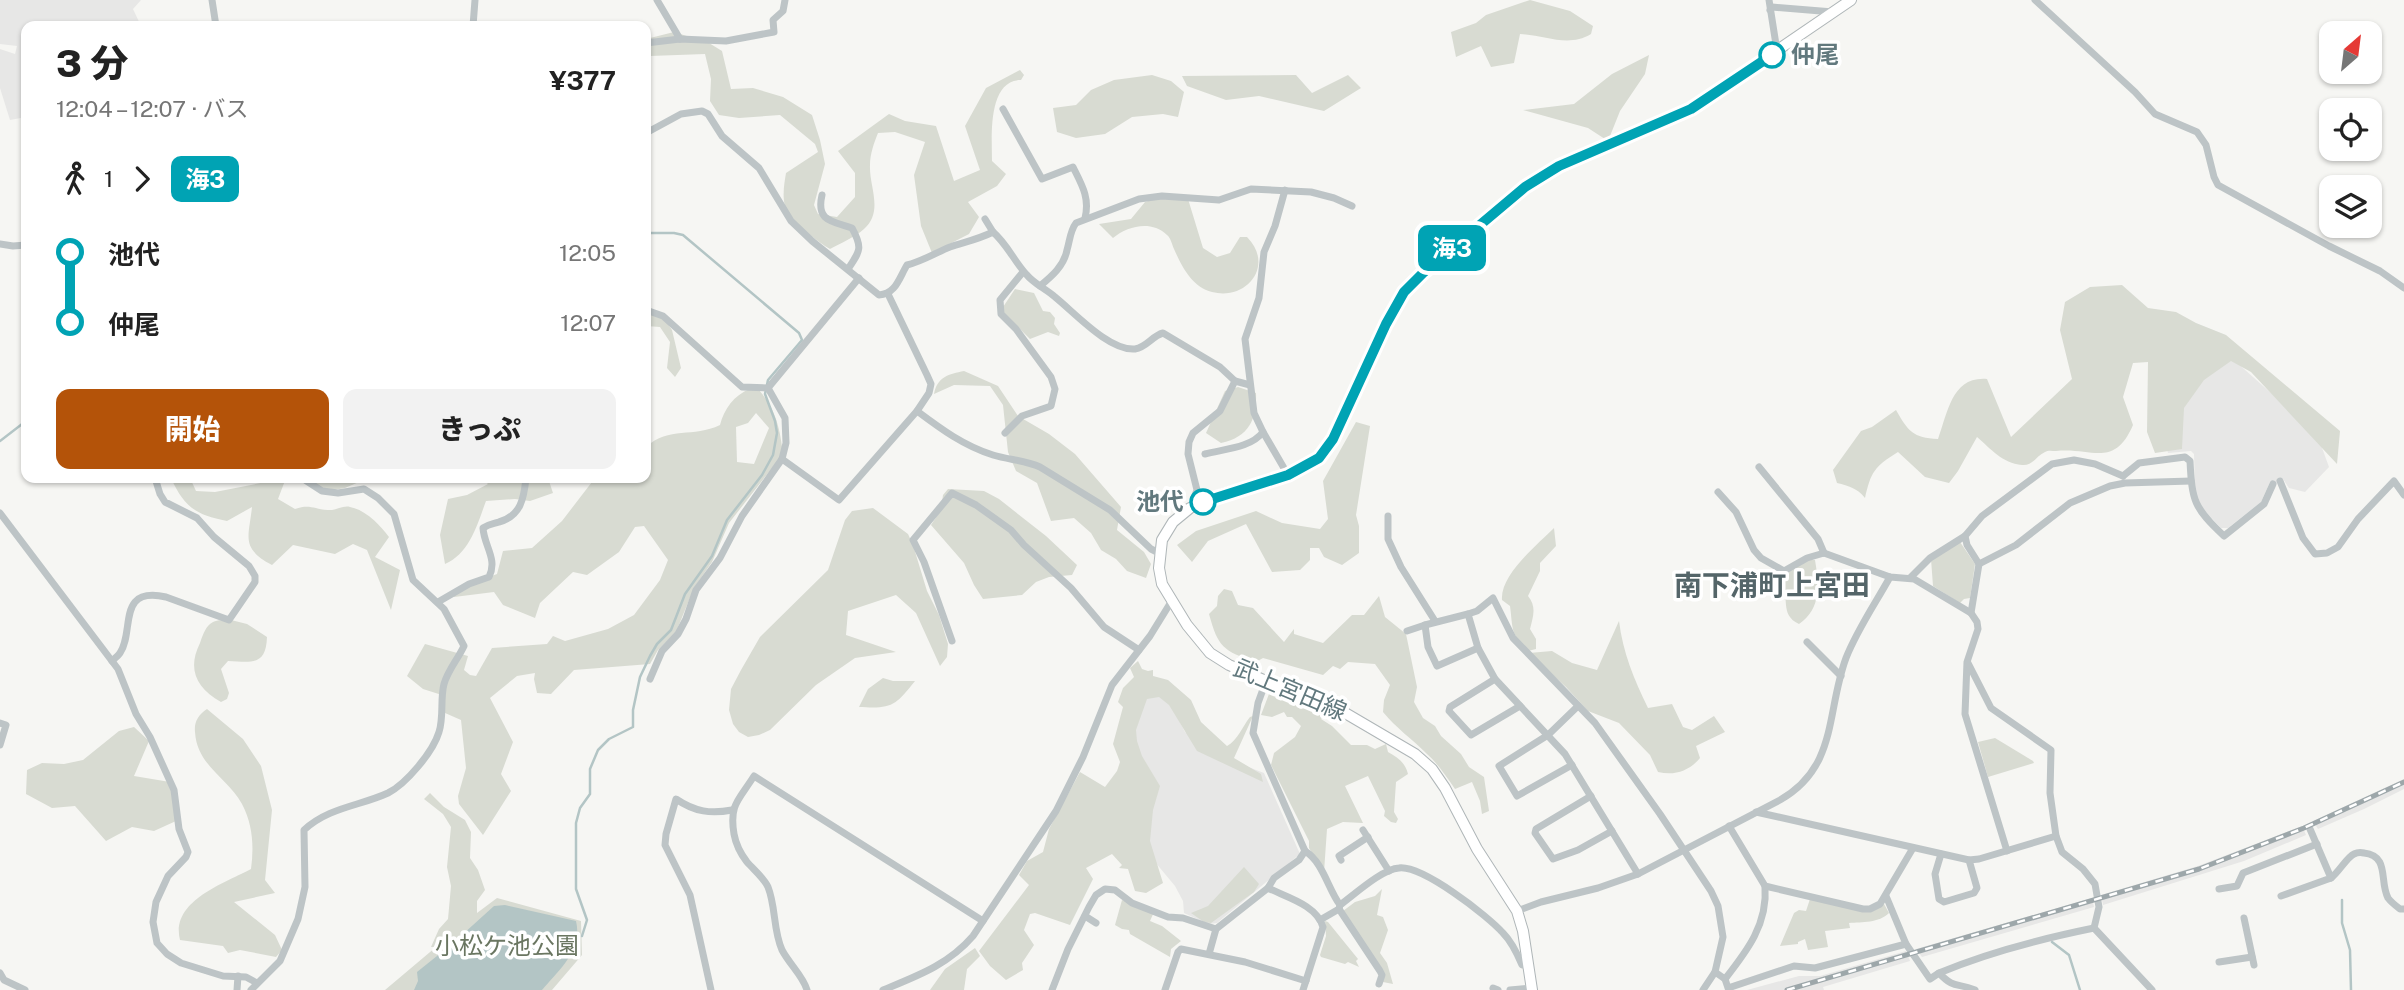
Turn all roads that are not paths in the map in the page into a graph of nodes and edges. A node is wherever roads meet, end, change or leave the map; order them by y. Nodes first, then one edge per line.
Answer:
1 (212, 0) edge
2 (475, 0) edge
3 (657, 0) edge
4 (785, 0) edge
5 (1769, 0) edge
6 (1851, 0) edge
7 (2035, 0) edge
8 (1770, 9) junction
9 (1834, 12) junction
10 (215, 21) edge
11 (473, 21) edge
12 (680, 39) junction
13 (651, 42) edge
14 (1777, 51) junction
15 (1003, 109) dead end
16 (651, 130) edge
17 (1285, 190) junction
18 (822, 195) dead end
19 (1352, 206) dead end
20 (1085, 218) junction
21 (985, 219) dead end
22 (993, 232) junction
23 (0, 244) edge
24 (21, 245) edge
25 (848, 269) junction
26 (1023, 272) junction
27 (859, 278) junction
28 (1040, 286) junction
29 (2404, 288) edge
30 (888, 294) junction
31 (651, 312) edge
32 (1235, 381) junction
33 (1250, 385) junction
34 (765, 388) junction
35 (918, 411) junction
36 (1263, 432) junction
37 (1005, 433) dead end
38 (1205, 454) dead end
39 (782, 459) junction
40 (1759, 467) dead end
41 (1288, 475) junction
42 (2124, 480) junction
43 (2191, 481) junction
44 (157, 483) edge
45 (310, 483) edge
46 (526, 483) edge
47 (1718, 492) dead end
48 (2404, 495) edge
49 (1196, 505) junction
50 (0, 513) edge
51 (1388, 516) dead end
52 (1965, 536) junction
53 (1159, 553) junction
54 (1824, 553) junction
55 (1979, 564) junction
56 (1890, 577) junction
57 (1910, 578) junction
58 (438, 602) junction
59 (1171, 602) junction
60 (1971, 613) junction
61 (1468, 614) junction
62 (1435, 621) junction
63 (1425, 625) junction
64 (1407, 631) dead end
65 (952, 641) dead end
66 (1807, 642) dead end
67 (1478, 648) junction
68 (1139, 650) junction
69 (112, 661) junction
70 (1967, 662) junction
71 (1841, 676) junction
72 (650, 679) dead end
73 (1495, 679) junction
74 (1266, 681) junction
75 (1520, 706) junction
76 (1578, 706) junction
77 (0, 723) edge
78 (1548, 735) junction
79 (0, 745) edge
80 (1572, 765) junction
81 (1591, 796) junction
82 (732, 810) junction
83 (1756, 812) junction
84 (1729, 826) junction
85 (2310, 829) dead end
86 (1363, 830) dead end
87 (1612, 831) junction
88 (2056, 836) junction
89 (1368, 837) junction
90 (2317, 844) junction
91 (1913, 848) junction
92 (1683, 850) junction
93 (1306, 851) junction
94 (2007, 851) junction
95 (1343, 853) dead end
96 (1941, 854) junction
97 (1969, 860) junction
98 (1389, 870) junction
99 (1638, 874) junction
100 (2331, 878) junction
101 (1765, 887) junction
102 (1268, 888) junction
103 (2219, 890) dead end
104 (1886, 896) junction
105 (2281, 896) dead end
106 (1339, 907) junction
107 (2404, 909) edge
108 (1517, 911) junction
109 (1085, 916) junction
110 (2244, 918) dead end
111 (1320, 920) junction
112 (984, 921) junction
113 (1096, 923) dead end
114 (2094, 928) junction
115 (1216, 929) junction
116 (1906, 944) junction
117 (1209, 954) junction
118 (2219, 962) dead end
119 (1529, 965) junction
120 (1715, 972) junction
121 (1939, 973) junction
122 (2, 976) edge
123 (239, 976) junction
124 (1725, 979) junction
125 (1306, 981) junction
126 (257, 983) junction
127 (1379, 984) dead end
128 (1532, 989) edge
129 (1728, 989) edge
130 (3, 990) edge
131 (25, 990) edge
132 (237, 990) edge
133 (251, 990) edge
134 (710, 990) edge
135 (807, 990) edge
136 (883, 990) edge
137 (1052, 990) edge
138 (1165, 990) edge
139 (1303, 990) edge
140 (1510, 990) edge
141 (1703, 990) edge
142 (1975, 990) edge
143 (2152, 990) edge

1 - 10 street
2 - 11 street
3 - 12 street
4 - 12 street
5 - 8 street
6 - 9 main road
7 - 29 street
8 - 9 street
8 - 14 street
9 - 14 main road
12 - 13 street
14 - 41 main road
15 - 20 street
16 - 25 street
17 - 19 street
17 - 20 street
17 - 33 street
18 - 25 street
20 - 28 street
21 - 22 street
22 - 26 street
22 - 30 street
23 - 24 street
25 - 27 street
26 - 28 street
26 - 37 street
27 - 30 street
27 - 34 street
28 - 32 street
30 - 35 street
31 - 34 street
32 - 33 street
32 - 49 street
33 - 36 street
34 - 39 street
35 - 39 street
35 - 53 street
36 - 38 street
36 - 41 street
39 - 72 street
40 - 54 street
41 - 49 main road
42 - 43 street
42 - 43 street
42 - 52 street
42 - 55 street
43 - 48 street
44 - 69 street
45 - 58 street
46 - 58 street
47 - 54 street
49 - 53 main road
50 - 69 street
51 - 62 street
52 - 55 street
52 - 57 street
53 - 59 main road, 武上宮田線
54 - 56 street
55 - 60 street
56 - 57 street
56 - 71 street
57 - 60 street
58 - 126 street
59 - 68 street
59 - 74 main road, 武上宮田線
60 - 70 street
61 - 62 street
61 - 67 street
61 - 76 street
62 - 63 street
63 - 64 street
63 - 67 street
65 - 68 street
66 - 71 street
67 - 73 street
68 - 112 street
69 - 123 street
70 - 88 street
70 - 94 street
71 - 83 street
73 - 75 street
73 - 75 street
74 - 93 street
74 - 108 main road, 武上宮田線
75 - 78 street
76 - 78 street
76 - 92 street
77 - 79 street
78 - 80 street
78 - 80 street
80 - 81 street
81 - 87 street
81 - 87 street
82 - 112 street
82 - 134 street
82 - 135 street
83 - 84 street
83 - 91 street
84 - 92 street
84 - 101 street
85 - 90 street
86 - 89 street
87 - 99 street
88 - 94 street
88 - 114 street
89 - 95 street
89 - 98 street
90 - 100 street
90 - 103 street
91 - 96 street
91 - 104 street
92 - 99 street
92 - 120 street
93 - 102 street
93 - 106 street
94 - 97 street
96 - 97 street
96 - 97 street
98 - 106 street
98 - 119 street
99 - 108 street
100 - 105 street
100 - 107 street
101 - 104 street
101 - 124 street
102 - 111 street
102 - 115 street
104 - 116 street
106 - 111 street
106 - 127 street
108 - 119 main road, 武上宮田線
109 - 113 street
109 - 115 street
109 - 137 street
110 - 118 street
111 - 125 street
112 - 136 street
114 - 121 street
114 - 143 street
115 - 117 street
116 - 121 street
116 - 129 street
117 - 125 street
117 - 138 street
119 - 128 main road, 武上宮田線
120 - 124 street
120 - 141 street
121 - 142 street
122 - 130 street
122 - 131 street
123 - 126 street
123 - 132 street
124 - 129 street
125 - 139 street
126 - 133 street
128 - 140 street

